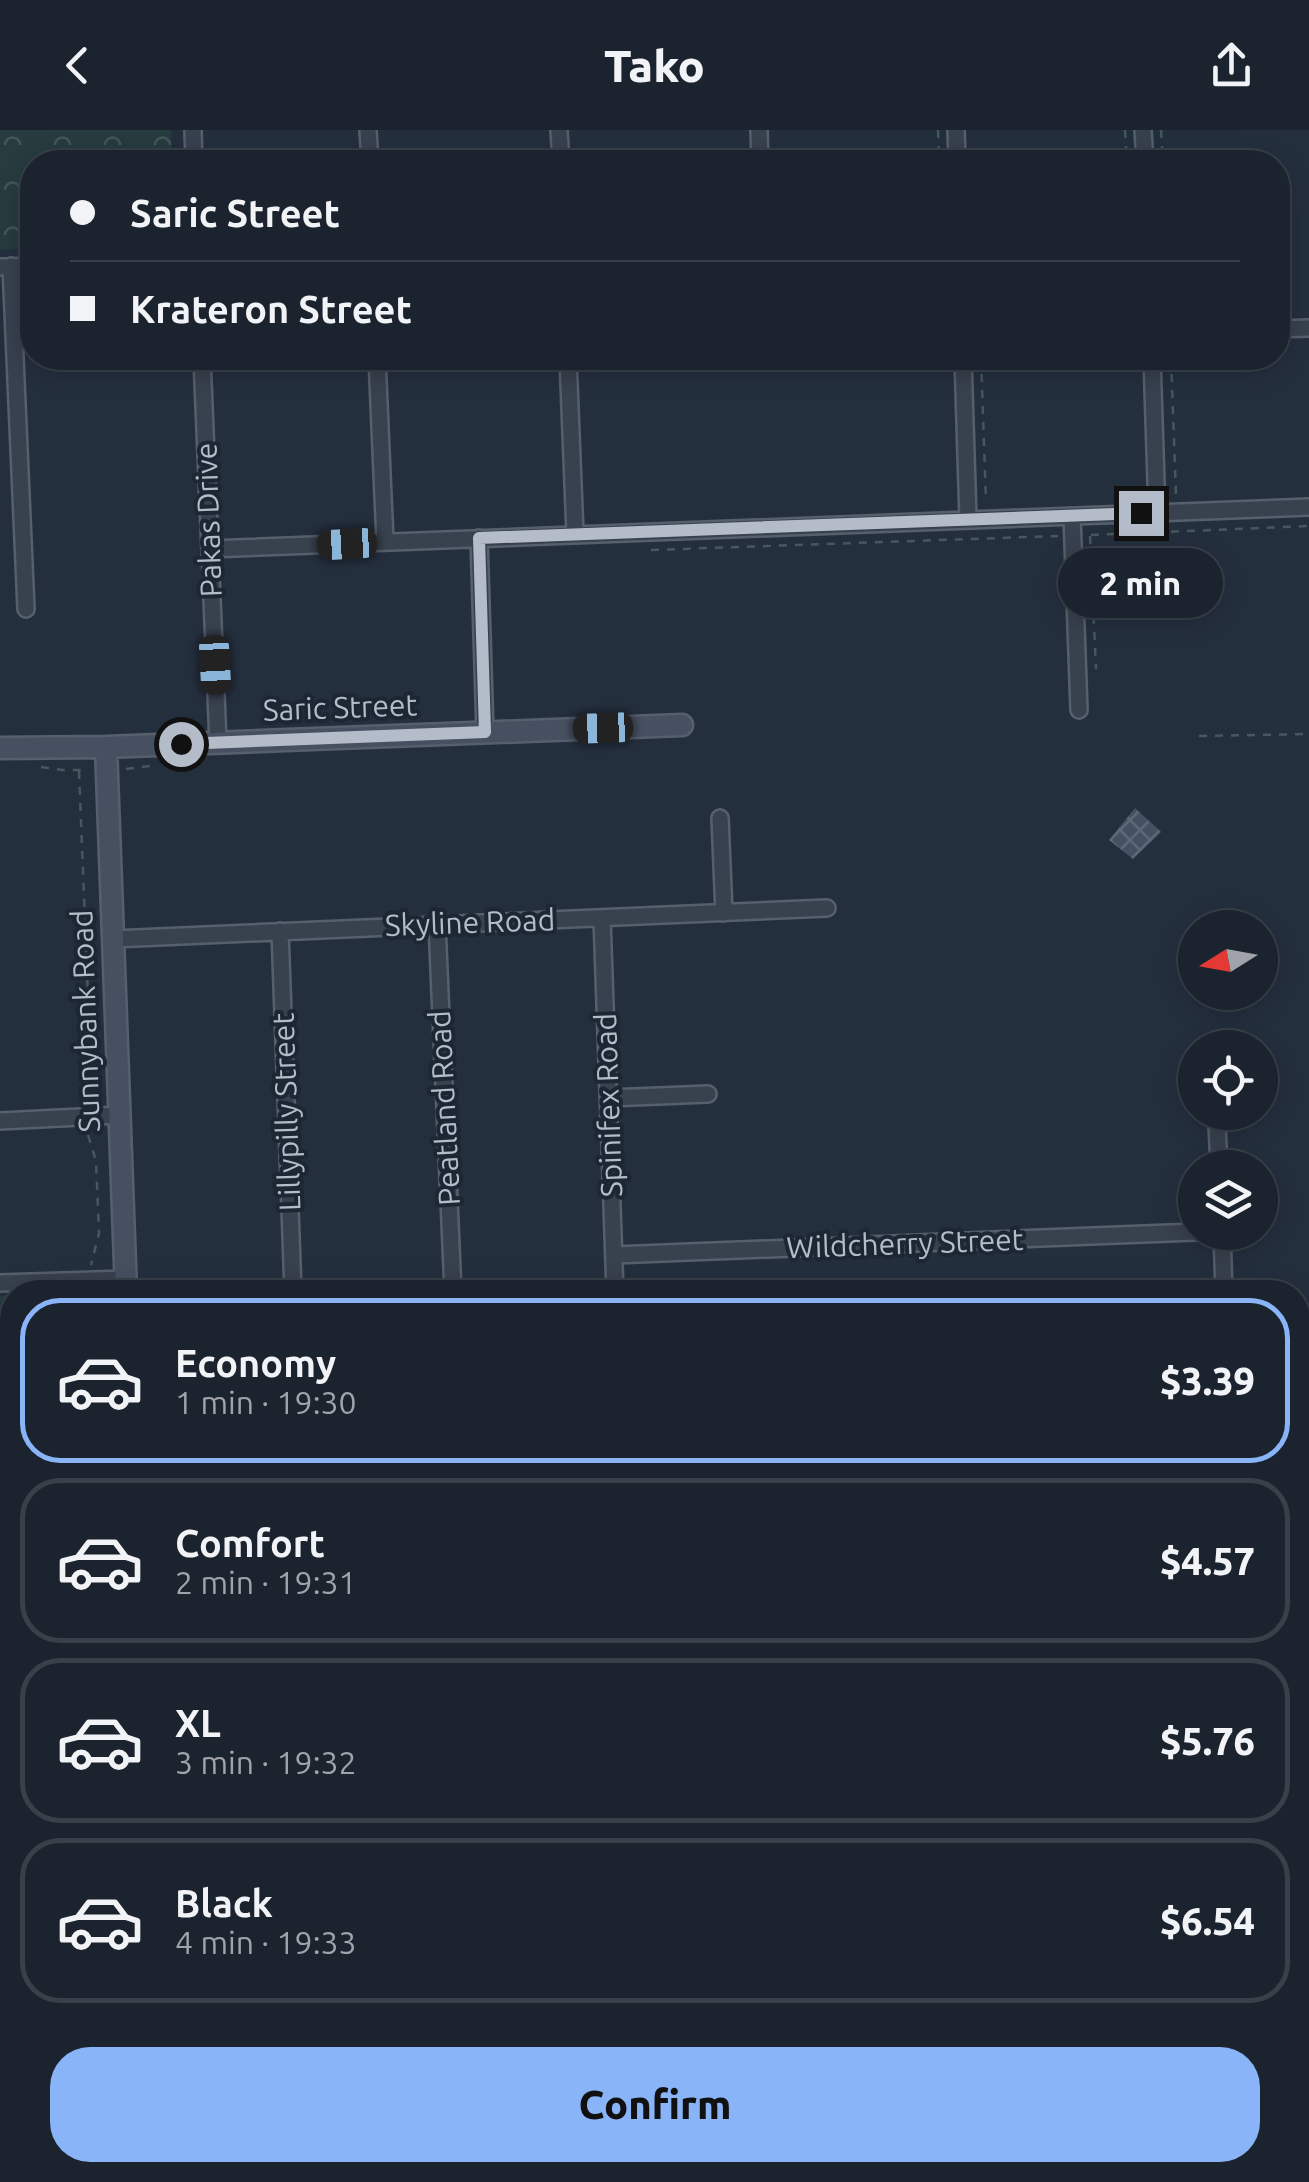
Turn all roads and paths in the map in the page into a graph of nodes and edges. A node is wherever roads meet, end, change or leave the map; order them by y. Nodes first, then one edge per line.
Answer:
1 (6, 266) edge
2 (203, 370) edge
3 (378, 370) edge
4 (568, 370) edge
5 (619, 370) edge
6 (963, 370) edge
7 (981, 370) edge
8 (1152, 370) edge
9 (1171, 370) edge
10 (583, 371) dead end
11 (1176, 495) dead end
12 (986, 503) dead end
13 (1309, 507) edge
14 (1158, 512) junction
15 (1072, 516) junction
16 (968, 519) junction
17 (1309, 526) edge
18 (575, 534) junction
19 (1073, 536) junction
20 (479, 538) junction
21 (385, 542) junction
22 (210, 549) junction
23 (648, 550) dead end
24 (26, 610) dead end
25 (1096, 669) dead end
26 (1079, 710) dead end
27 (682, 725) dead end
28 (485, 732) junction
29 (1309, 734) edge
30 (1199, 736) dead end
31 (218, 742) junction
32 (106, 747) junction
33 (0, 748) edge
34 (80, 770) dead end
35 (720, 818) dead end
36 (826, 908) dead end
37 (724, 912) junction
38 (602, 918) junction
39 (437, 924) junction
40 (280, 931) junction
41 (113, 938) junction
42 (708, 1094) dead end
43 (608, 1098) junction
44 (120, 1115) junction
45 (85, 1117) junction
46 (0, 1121) edge
47 (1178, 1233) edge
48 (1223, 1250) edge
49 (614, 1255) junction
50 (91, 1280) edge
51 (126, 1280) edge
52 (293, 1280) edge
53 (452, 1280) edge
54 (615, 1280) edge
55 (1224, 1280) edge

1 - 24 street
2 - 22 street, Pakas Drive
3 - 21 street
4 - 18 street
5 - 10 path
6 - 16 street
7 - 12 path
8 - 14 street
9 - 11 path
13 - 14 street
14 - 15 street
15 - 16 street
15 - 19 street
16 - 18 street
17 - 25 path
18 - 20 street
19 - 23 path
19 - 26 street
20 - 21 street
20 - 28 street
21 - 22 street
22 - 31 street, Pakas Drive
27 - 28 street, Saric Street
28 - 31 street, Saric Street
29 - 30 path
31 - 32 street, Saric Street
32 - 33 street, Saric Street
32 - 41 street, Sunnybank Road
34 - 45 path
35 - 37 street
36 - 37 street, Skyline Road
37 - 38 street, Skyline Road
38 - 39 street, Skyline Road
38 - 43 street, Spinifex Road
39 - 40 street, Skyline Road
39 - 53 street, Peatland Road
40 - 41 street, Skyline Road
40 - 52 street, Lillypilly Street
41 - 44 street, Sunnybank Road
42 - 43 street
43 - 49 street, Spinifex Road
44 - 45 street
44 - 51 street, Sunnybank Road
45 - 46 street
45 - 50 path
47 - 49 street, Wildcherry Street
48 - 55 street
49 - 54 street, Spinifex Road

